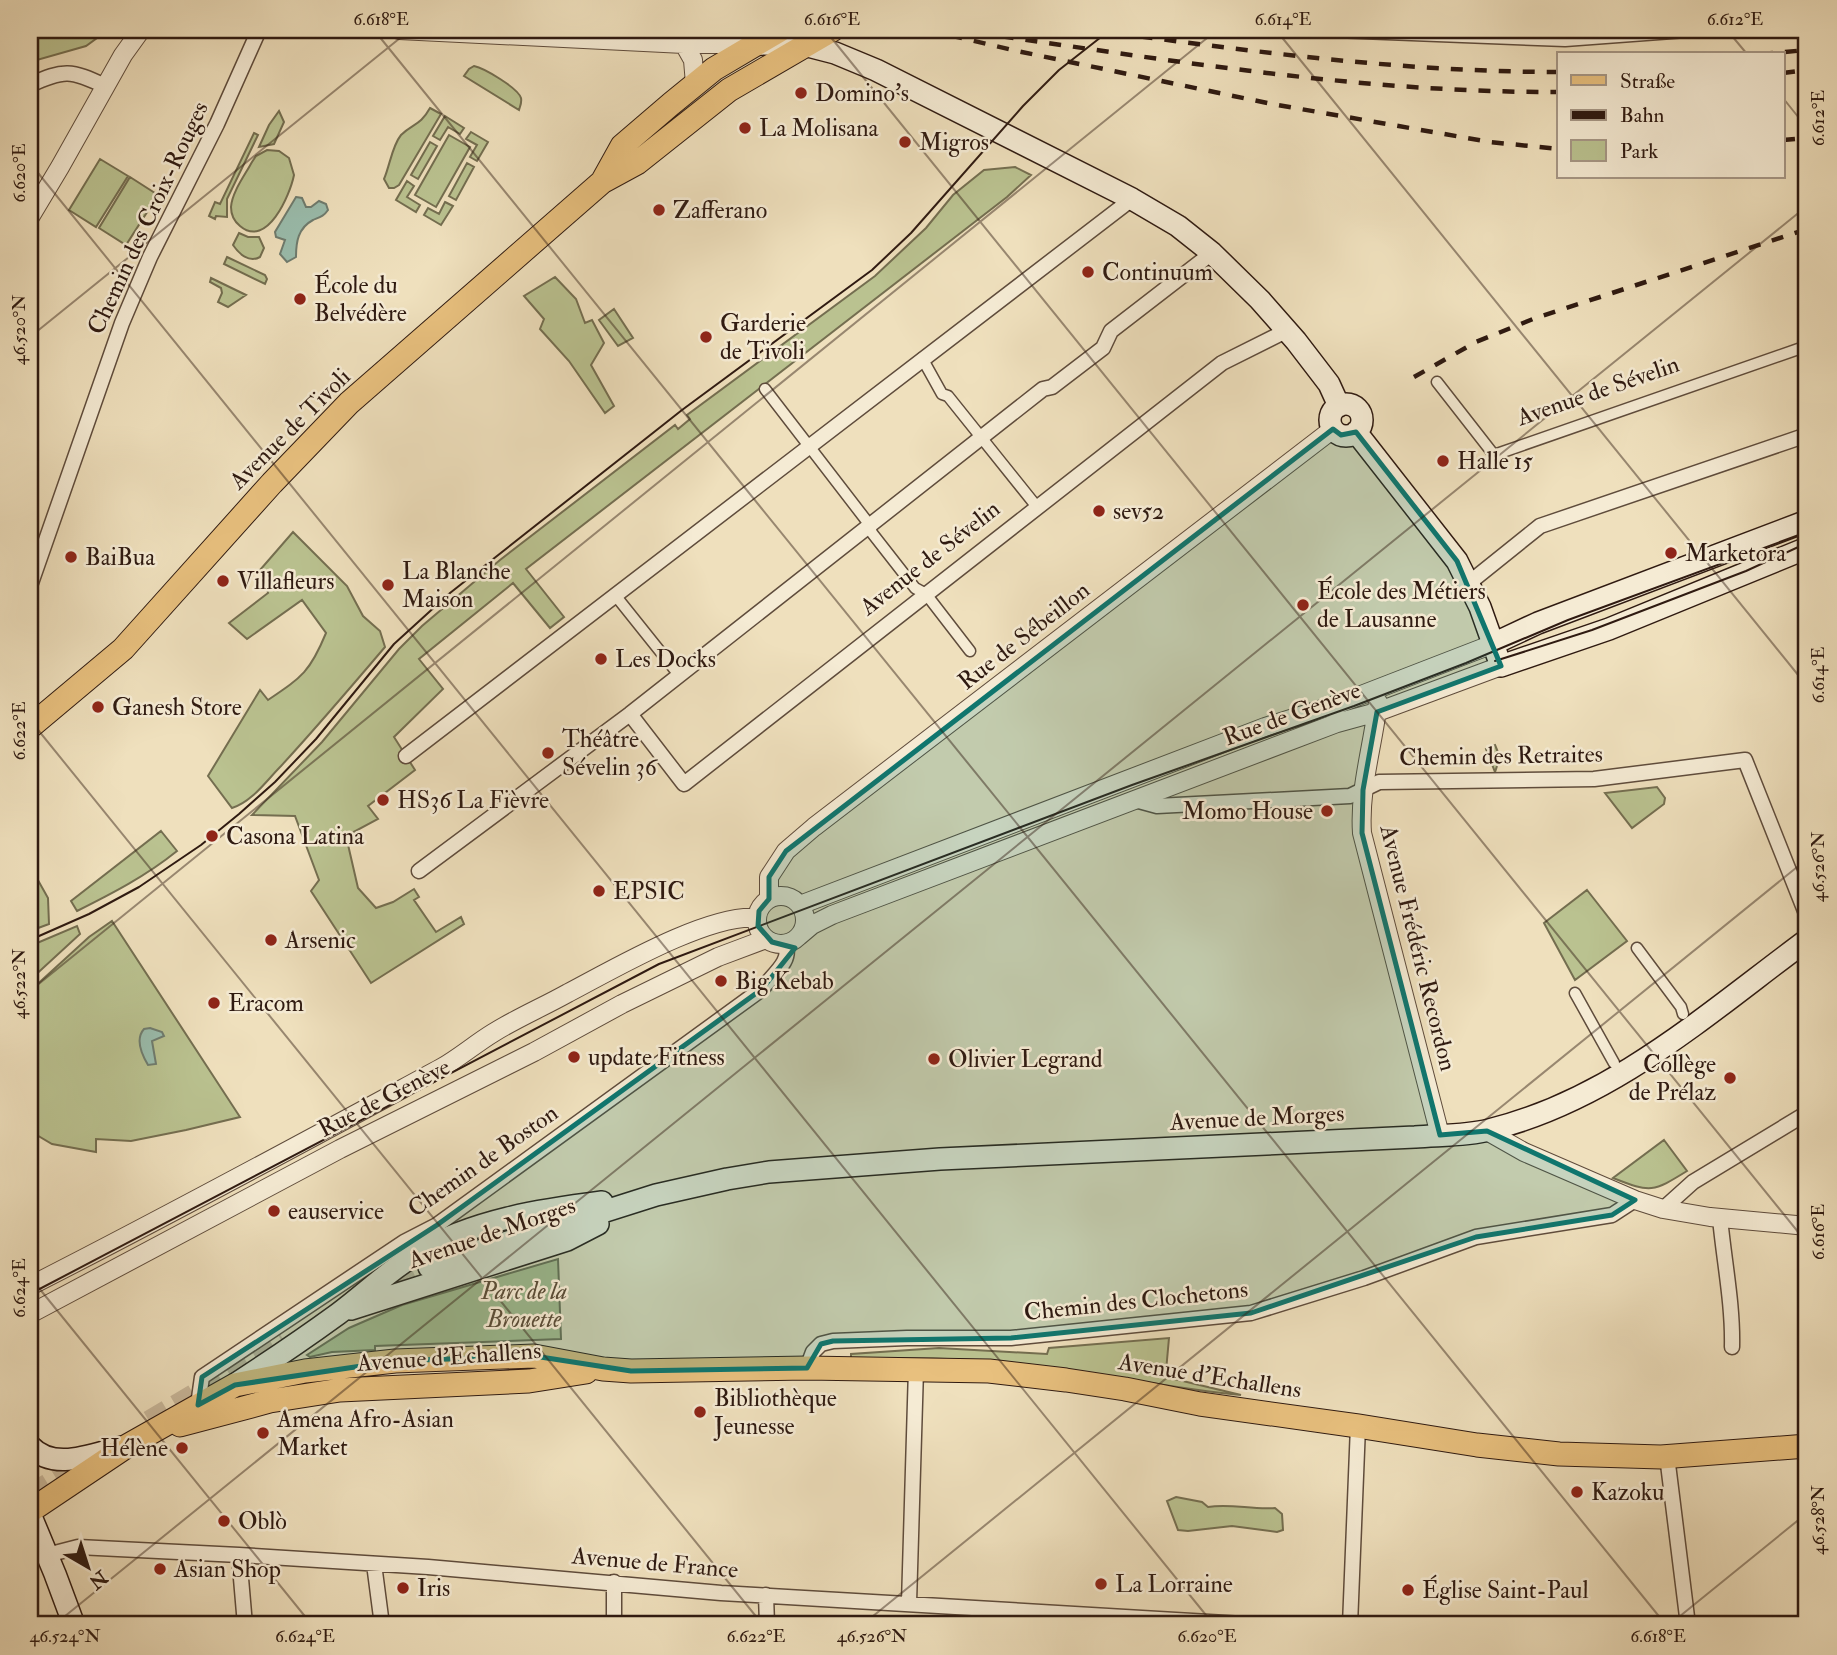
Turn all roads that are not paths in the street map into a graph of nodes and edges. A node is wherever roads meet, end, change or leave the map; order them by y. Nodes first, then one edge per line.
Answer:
1 (141, 30) edge
2 (259, 30) edge
3 (398, 30) edge
4 (780, 30) edge
5 (1335, 30) edge
6 (1686, 30) edge
7 (466, 31) edge
8 (818, 38) edge
9 (684, 44) junction
10 (757, 44) junction
11 (695, 84) junction
12 (30, 85) edge
13 (105, 86) junction
14 (602, 182) junction
15 (1132, 199) junction
16 (30, 217) edge
17 (1212, 253) junction
18 (1286, 331) junction
19 (1807, 346) edge
20 (922, 359) junction
21 (1437, 382) dead end
22 (765, 389) dead end
23 (1339, 406) junction
24 (1333, 429) junction
25 (1356, 432) junction
26 (1807, 435) edge
27 (982, 437) junction
28 (809, 446) junction
29 (1037, 507) junction
30 (1807, 520) edge
31 (869, 524) junction
32 (1807, 548) edge
33 (1469, 583) junction
34 (30, 586) edge
35 (926, 594) junction
36 (615, 595) junction
37 (1493, 644) junction
38 (970, 651) dead end
39 (1501, 666) junction
40 (679, 675) junction
41 (1379, 688) junction
42 (1377, 712) junction
43 (630, 713) junction
44 (30, 727) edge
45 (406, 756) dead end
46 (1363, 790) junction
47 (1135, 800) junction
48 (419, 871) dead end
49 (769, 899) junction
50 (800, 905) junction
51 (1807, 916) edge
52 (757, 918) junction
53 (766, 939) junction
54 (792, 940) junction
55 (1807, 940) edge
56 (1637, 948) dead end
57 (1575, 993) dead end
58 (1683, 1014) dead end
59 (1614, 1063) dead end
60 (1807, 1113) edge
61 (1488, 1131) junction
62 (1440, 1135) junction
63 (656, 1195) junction
64 (1635, 1200) junction
65 (1663, 1209) junction
66 (1720, 1218) junction
67 (1807, 1226) edge
68 (423, 1268) junction
69 (30, 1286) edge
70 (340, 1312) junction
71 (30, 1314) edge
72 (1732, 1348) dead end
73 (807, 1368) junction
74 (916, 1369) junction
75 (343, 1378) junction
76 (234, 1385) junction
77 (198, 1405) junction
78 (1358, 1426) junction
79 (137, 1440) junction
80 (30, 1446) edge
81 (1807, 1446) edge
82 (1667, 1457) junction
83 (30, 1513) edge
84 (47, 1555) junction
85 (239, 1555) junction
86 (373, 1564) junction
87 (614, 1582) junction
88 (766, 1595) junction
89 (909, 1604) junction
90 (74, 1625) edge
91 (245, 1625) edge
92 (382, 1625) edge
93 (614, 1625) edge
94 (767, 1625) edge
95 (1260, 1625) edge
96 (1350, 1625) edge
97 (1685, 1625) edge

1 - 13 street
2 - 34 street, Chemin des Croix-Rouges
3 - 7 street
4 - 10 main road, Avenue de Tivoli
5 - 6 street
7 - 9 street
8 - 10 main road
8 - 14 main road, Avenue de Tivoli
8 - 15 main road
9 - 10 street
9 - 11 street
10 - 11 main road, Avenue de Tivoli
11 - 14 main road, Avenue de Tivoli
12 - 13 street
13 - 16 street
14 - 44 main road, Avenue de Tivoli
15 - 17 main road
15 - 20 street
17 - 18 main road
17 - 27 street
18 - 23 main road
18 - 29 street, Avenue de Sévelin
19 - 21 street, Avenue de Sévelin
20 - 27 street
20 - 28 street
22 - 28 street
23 - 24 main road
23 - 25 main road
24 - 25 main road
24 - 49 street, Rue de Sébeillon
25 - 33 main road
26 - 33 street
27 - 29 street
27 - 31 street
28 - 31 street
28 - 36 street
29 - 35 street, Avenue de Sévelin
30 - 37 main road, Rue de Genève
31 - 35 street
31 - 40 street
32 - 39 main road, Rue de Genève
33 - 37 main road
35 - 38 street
35 - 43 street, Avenue de Sévelin
36 - 40 street
36 - 45 street
37 - 39 main road
37 - 41 street, Rue de Genève
39 - 42 street, Rue de Genève
40 - 43 street
41 - 42 street, Avenue Frédéric Recordon
41 - 50 street, Rue de Genève
42 - 46 street, Avenue Frédéric Recordon
42 - 47 street, Rue de Genève
43 - 48 street
46 - 47 street, Chemin des Retraites
46 - 51 street, Chemin des Retraites
46 - 62 street, Avenue Frédéric Recordon
47 - 54 street, Rue de Genève
49 - 50 street
49 - 52 street
50 - 54 street
52 - 53 street
52 - 69 street, Rue de Genève
53 - 54 street
53 - 71 street, Rue de Genève
54 - 77 street, Chemin de Boston
55 - 61 main road, Avenue de Morges
56 - 58 street
57 - 59 street
60 - 65 street
61 - 62 main road, Avenue de Morges
61 - 64 street
62 - 63 main road, Avenue de Morges
63 - 68 main road, Avenue de Morges
63 - 68 main road, Avenue de Morges
64 - 65 street
64 - 73 street, Chemin des Clochetons
65 - 66 street
66 - 67 street
66 - 72 street
68 - 70 main road, Avenue de Morges
68 - 70 main road, Avenue de Morges
70 - 76 main road, Avenue de Morges
73 - 74 main road, Avenue d'Echallens
73 - 75 main road, Avenue d'Echallens
74 - 78 main road, Avenue d'Echallens
74 - 89 street
75 - 76 main road, Avenue d'Echallens
75 - 79 main road, Avenue d'Echallens
76 - 77 main road, Avenue d'Echallens
77 - 79 main road, Avenue d'Echallens
78 - 82 main road, Avenue d'Echallens
78 - 96 street
79 - 80 main road
79 - 83 main road
81 - 82 main road, Avenue d'Echallens
82 - 97 street
83 - 84 main road
84 - 85 street, Avenue de France
84 - 90 main road
85 - 86 street, Avenue de France
85 - 91 street
86 - 87 street, Avenue de France
86 - 92 street
87 - 88 street, Avenue de France
87 - 93 street
88 - 89 street, Avenue de France
88 - 94 street
89 - 95 street, Avenue de France

